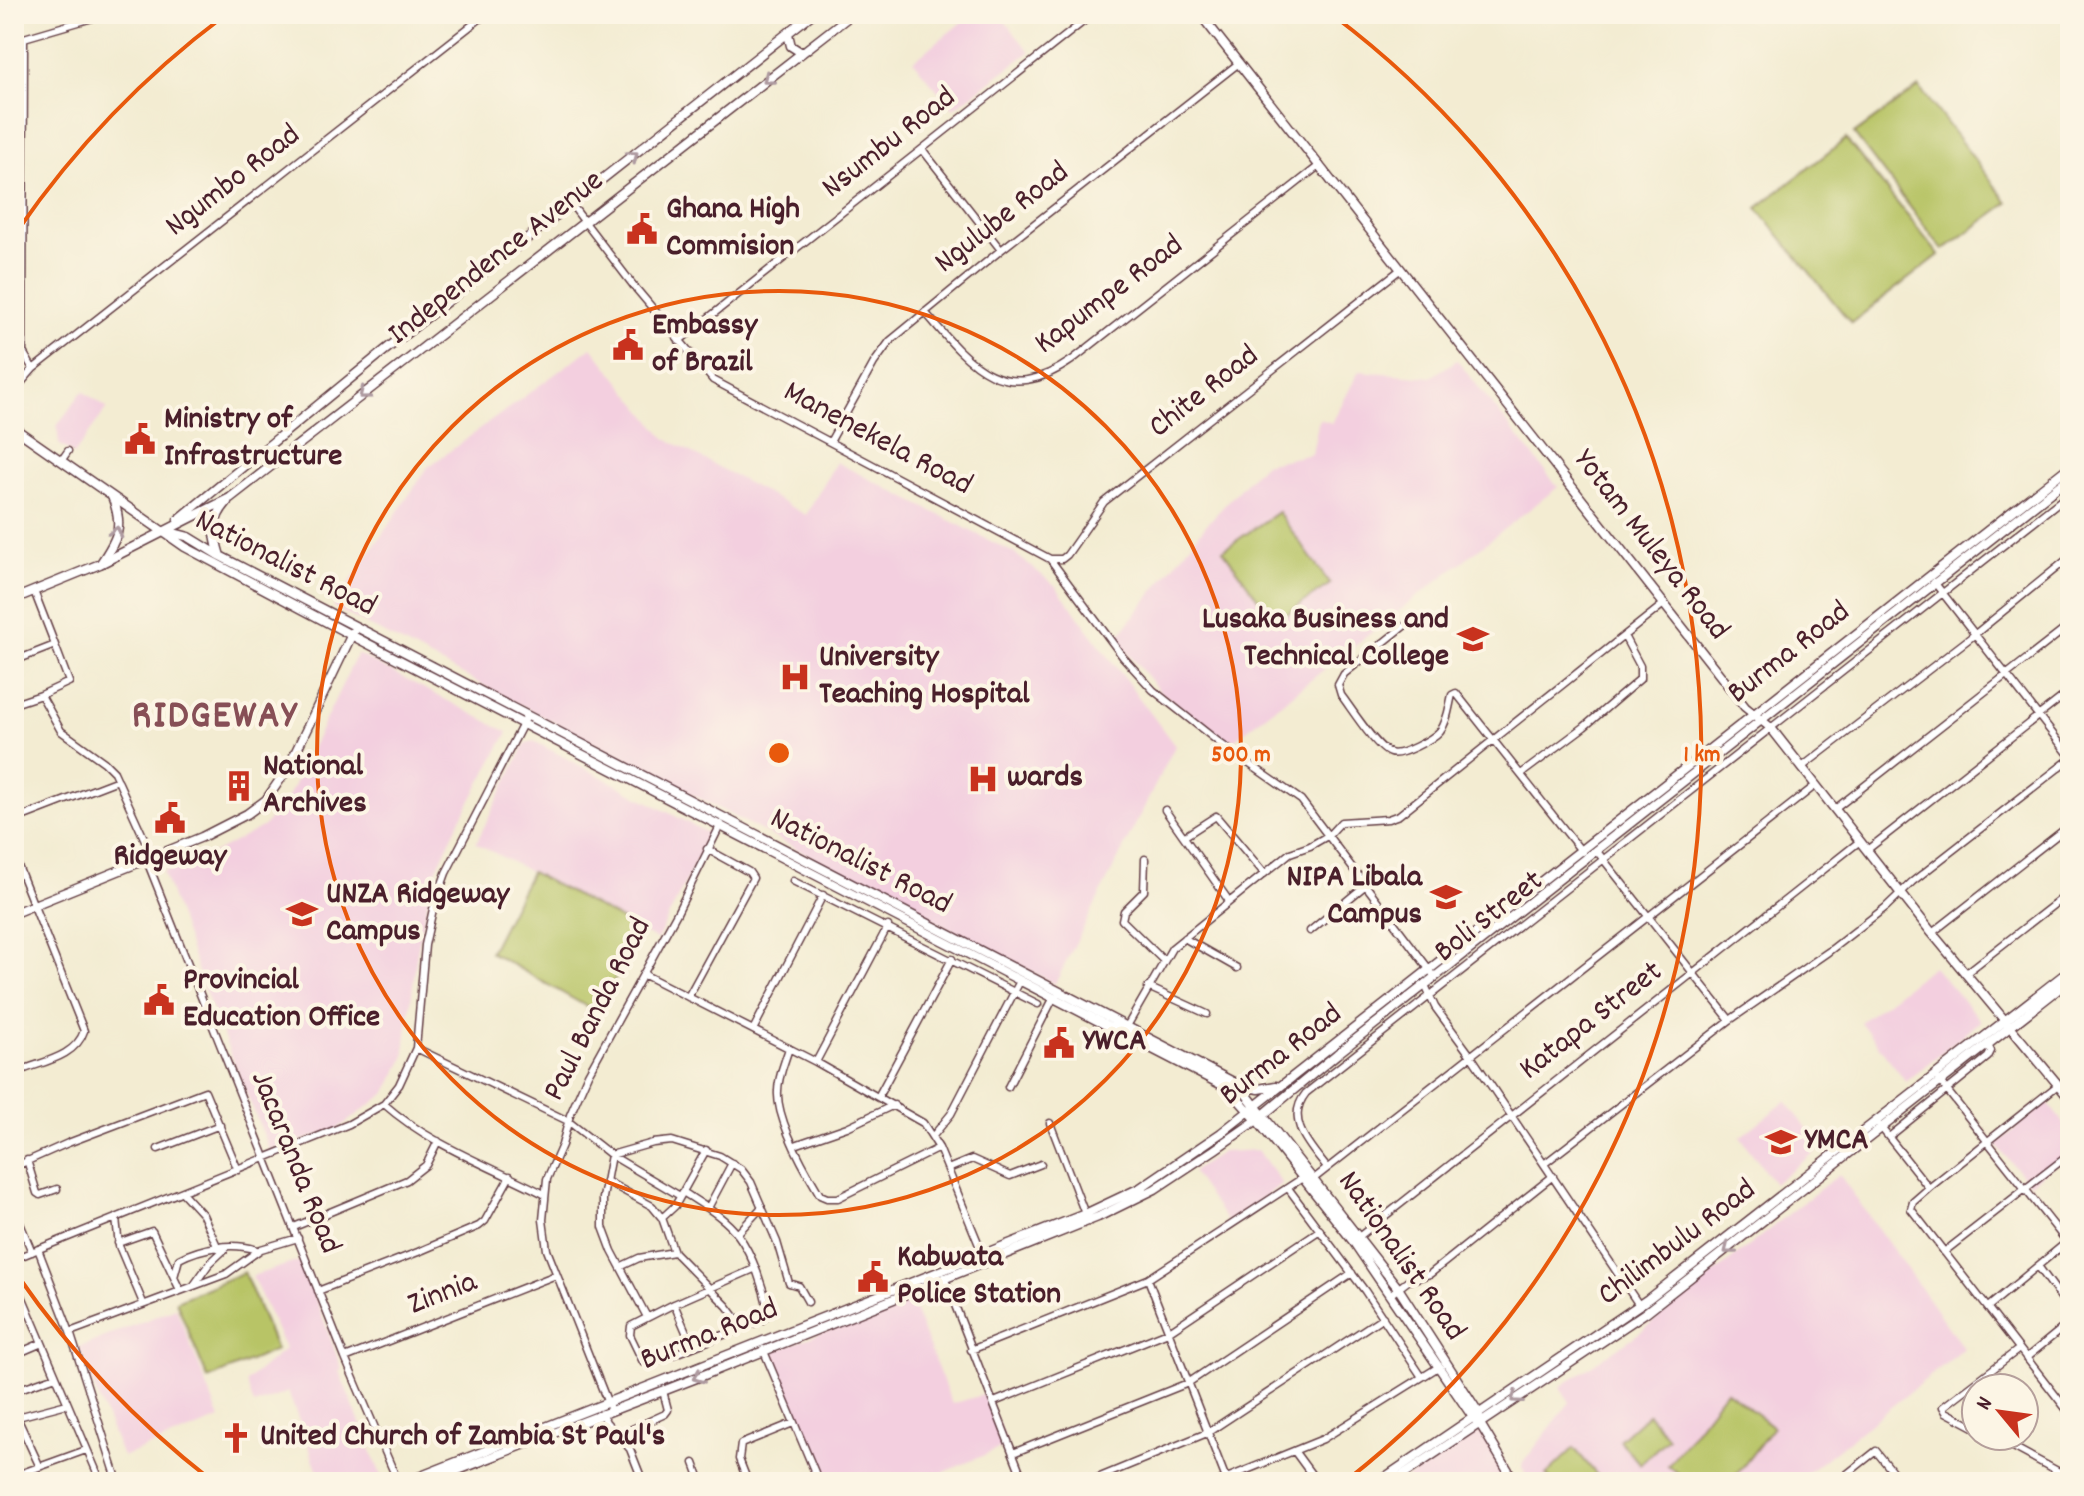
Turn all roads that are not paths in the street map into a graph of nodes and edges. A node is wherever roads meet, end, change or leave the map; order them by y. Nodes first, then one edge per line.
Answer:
1 (106, 14) edge
2 (486, 14) edge
3 (812, 14) edge
4 (852, 14) edge
5 (1093, 14) edge
6 (1200, 14) edge
7 (788, 34) junction
8 (24, 38) junction
9 (14, 39) edge
10 (780, 40) junction
11 (802, 53) junction
12 (793, 60) junction
13 (1239, 63) junction
14 (922, 149) junction
15 (1320, 165) junction
16 (14, 204) edge
17 (571, 204) junction
18 (23, 205) junction
19 (584, 221) junction
20 (1001, 250) junction
21 (1401, 269) junction
22 (925, 312) junction
23 (679, 341) junction
24 (384, 351) junction
25 (398, 367) junction
26 (33, 369) junction
27 (14, 391) edge
28 (14, 428) edge
29 (830, 442) junction
30 (68, 451) dead end
31 (61, 461) junction
32 (2069, 472) edge
33 (2070, 493) edge
34 (113, 498) junction
35 (230, 498) junction
36 (165, 531) junction
37 (220, 556) junction
38 (2070, 557) edge
39 (1050, 559) junction
40 (100, 564) junction
41 (1932, 580) junction
42 (34, 591) junction
43 (1942, 593) junction
44 (14, 599) edge
45 (1665, 603) junction
46 (1408, 623) dead end
47 (2070, 625) edge
48 (353, 632) junction
49 (1974, 635) junction
50 (1624, 636) junction
51 (55, 645) junction
52 (14, 661) edge
53 (2007, 675) junction
54 (2070, 691) edge
55 (41, 695) junction
56 (14, 704) edge
57 (2038, 716) junction
58 (1757, 717) junction
59 (525, 720) junction
60 (1771, 728) junction
61 (1494, 739) junction
62 (2070, 757) edge
63 (1802, 767) junction
64 (1521, 774) junction
65 (118, 780) junction
66 (1816, 785) junction
67 (1835, 809) junction
68 (1165, 810) dead end
69 (14, 820) edge
70 (721, 822) junction
71 (2070, 825) edge
72 (1329, 835) junction
73 (1185, 836) junction
74 (1860, 841) junction
75 (707, 849) junction
76 (1596, 850) junction
77 (1867, 850) junction
78 (1584, 854) junction
79 (14, 856) edge
80 (1145, 859) dead end
81 (150, 860) junction
82 (1604, 860) junction
83 (1264, 873) junction
84 (793, 881) dead end
85 (1367, 884) junction
86 (2070, 892) edge
87 (1902, 894) junction
88 (823, 895) junction
89 (1229, 901) junction
90 (35, 905) junction
91 (14, 913) edge
92 (1648, 916) junction
93 (888, 926) junction
94 (1310, 931) dead end
95 (1932, 933) junction
96 (1184, 938) junction
97 (952, 959) junction
98 (1164, 961) junction
99 (1237, 968) dead end
100 (2070, 970) edge
101 (1693, 973) junction
102 (643, 974) junction
103 (1433, 974) junction
104 (1965, 974) junction
105 (2070, 980) edge
106 (1020, 981) junction
107 (1425, 985) junction
108 (1148, 987) junction
109 (1014, 992) junction
110 (1429, 996) junction
111 (688, 997) junction
112 (1054, 997) junction
113 (1038, 1004) dead end
114 (1207, 1014) dead end
115 (1730, 1020) junction
116 (2007, 1025) junction
117 (1125, 1029) junction
118 (753, 1030) junction
119 (1988, 1045) junction
120 (416, 1048) junction
121 (789, 1048) junction
122 (1471, 1056) junction
123 (816, 1062) junction
124 (22, 1070) dead end
125 (1938, 1079) junction
126 (1284, 1082) junction
127 (2058, 1085) junction
128 (1232, 1086) junction
129 (1008, 1087) dead end
130 (1946, 1090) junction
131 (878, 1097) junction
132 (1283, 1099) junction
133 (2070, 1099) edge
134 (384, 1104) junction
135 (894, 1105) junction
136 (1252, 1107) junction
137 (1512, 1115) junction
138 (1261, 1117) junction
139 (568, 1121) junction
140 (1050, 1123) dead end
141 (220, 1125) junction
142 (1879, 1125) junction
143 (1230, 1126) junction
144 (1243, 1130) junction
145 (1273, 1133) junction
146 (933, 1136) junction
147 (1889, 1137) junction
148 (438, 1141) junction
149 (1987, 1142) junction
150 (795, 1145) junction
151 (939, 1148) junction
152 (158, 1149) dead end
153 (706, 1150) junction
154 (2070, 1154) edge
155 (611, 1155) junction
156 (266, 1158) junction
157 (27, 1160) junction
158 (732, 1163) junction
159 (1041, 1164) dead end
160 (1544, 1164) junction
161 (14, 1167) edge
162 (1327, 1168) junction
163 (948, 1169) junction
164 (238, 1170) junction
165 (510, 1176) junction
166 (1553, 1176) junction
167 (1309, 1178) junction
168 (606, 1181) junction
169 (1288, 1188) junction
170 (1929, 1188) junction
171 (57, 1189) dead end
172 (2025, 1189) junction
173 (182, 1192) junction
174 (544, 1194) junction
175 (681, 1194) junction
176 (708, 1208) junction
177 (761, 1208) junction
178 (14, 1209) edge
179 (1085, 1214) junction
180 (116, 1218) junction
181 (662, 1218) junction
182 (294, 1227) junction
183 (1320, 1230) junction
184 (737, 1234) junction
185 (298, 1238) junction
186 (1356, 1238) junction
187 (2068, 1241) edge
188 (118, 1243) junction
189 (226, 1247) junction
190 (218, 1248) junction
191 (258, 1250) junction
192 (35, 1251) junction
193 (674, 1252) junction
194 (1944, 1252) junction
195 (984, 1257) junction
196 (14, 1259) edge
197 (622, 1266) junction
198 (2038, 1266) junction
199 (754, 1269) junction
200 (943, 1273) junction
201 (1352, 1273) junction
202 (556, 1275) junction
203 (14, 1277) edge
204 (174, 1277) junction
205 (1148, 1279) junction
206 (194, 1285) junction
207 (709, 1289) junction
208 (180, 1290) junction
209 (318, 1291) junction
210 (1394, 1291) junction
211 (808, 1302) dead end
212 (143, 1303) junction
213 (674, 1304) junction
214 (1639, 1305) junction
215 (1988, 1307) junction
216 (2070, 1310) edge
217 (647, 1317) junction
218 (1383, 1317) junction
219 (2070, 1322) edge
220 (743, 1327) junction
221 (70, 1332) junction
222 (1168, 1332) junction
223 (42, 1343) junction
224 (761, 1345) junction
225 (692, 1346) junction
226 (2019, 1349) junction
227 (971, 1350) junction
228 (14, 1355) edge
229 (345, 1358) junction
230 (2026, 1358) junction
231 (1442, 1365) junction
232 (1989, 1372) edge
233 (56, 1376) junction
234 (1422, 1377) junction
235 (1188, 1383) junction
236 (14, 1391) edge
237 (663, 1391) junction
238 (1960, 1394) edge
239 (1465, 1399) junction
240 (994, 1402) junction
241 (67, 1404) junction
242 (1487, 1406) junction
243 (607, 1408) junction
244 (2070, 1414) edge
245 (15, 1415) edge
246 (1489, 1417) junction
247 (1960, 1419) edge
248 (1471, 1420) junction
249 (793, 1423) junction
250 (1480, 1423) junction
251 (1207, 1433) junction
252 (1487, 1433) junction
253 (619, 1435) junction
254 (86, 1450) junction
255 (1295, 1452) junction
256 (2022, 1452) edge
257 (1013, 1453) junction
258 (694, 1463) dead end
259 (39, 1465) junction
260 (2070, 1466) edge
261 (2061, 1473) junction
262 (14, 1476) edge
263 (1227, 1480) edge
264 (101, 1482) edge
265 (118, 1482) edge
266 (398, 1482) edge
267 (406, 1482) edge
268 (427, 1482) edge
269 (643, 1482) edge
270 (701, 1482) edge
271 (748, 1482) edge
272 (819, 1482) edge
273 (1024, 1482) edge
274 (1088, 1482) edge
275 (1217, 1482) edge
276 (1317, 1482) edge
277 (1378, 1482) edge
278 (1392, 1482) edge
279 (1515, 1482) edge
280 (1837, 1482) edge
281 (1901, 1482) edge
282 (2050, 1482) edge

1 - 8 street
2 - 26 street, Ngumbo Road
3 - 7 main road, Independence Avenue
4 - 11 main road, Independence Avenue
5 - 14 street, Nsumbu Road
6 - 13 main road, Yotam Muleya Road
7 - 10 main road, Independence Avenue
7 - 11 main road
8 - 9 street
8 - 18 street
10 - 12 main road
17 -> 10 main road, Independence Avenue
11 - 12 main road, Independence Avenue
12 -> 19 main road, Independence Avenue
13 - 15 main road, Yotam Muleya Road
13 - 20 street, Ngulube Road
14 - 20 street
14 - 23 street, Nsumbu Road
15 - 21 main road, Yotam Muleya Road
15 - 22 street, Kapumpe Road
16 - 18 street
17 - 19 street, Manenekela Road
17 - 24 main road, Independence Avenue
18 - 26 street
19 - 23 street, Manenekela Road
19 - 25 main road, Independence Avenue
20 - 22 street, Ngulube Road
21 - 39 street, Chite Road
21 - 45 main road, Yotam Muleya Road
22 - 29 street, Ngulube Road
23 - 29 street, Manenekela Road
24 - 25 main road
24 - 36 main road, Independence Avenue
25 -> 35 main road, Independence Avenue
26 - 27 street, Ngumbo Road
28 - 31 main road
29 - 39 street, Manenekela Road
30 - 31 street
31 - 34 main road
32 - 41 main road, Burma Road
33 - 43 street, Boli Street
34 - 36 main road
40 -> 34 main road
35 - 36 main road, Independence Avenue
35 - 37 main road
36 - 37 main road, Nationalist Road
36 - 40 main road, Independence Avenue
36 - 48 main road, Nationalist Road
37 - 48 main road, Nationalist Road
38 - 49 street
39 - 72 street
40 - 42 main road, Independence Avenue
41 - 43 street
41 - 58 main road, Burma Road
42 - 44 main road, Independence Avenue
42 - 51 street
43 - 49 street
43 - 60 street, Boli Street
45 - 50 street
45 - 58 main road, Yotam Muleya Road
46 - 61 street
47 - 53 street
48 - 59 main road, Nationalist Road
48 - 81 main road
49 - 53 street
49 - 63 street
50 - 61 street
50 - 64 street
51 - 52 street
51 - 55 street
53 - 57 street
53 - 67 street
54 - 57 street
55 - 56 street
55 - 65 street
57 - 62 street
57 - 77 street
58 - 60 main road, Yotam Muleya Road
58 - 76 main road, Burma Road
58 - 78 main road, Burma Road
59 - 70 main road, Nationalist Road
59 - 120 street
60 - 63 main road, Yotam Muleya Road
60 - 82 street, Boli Street
61 - 64 street
61 - 72 street
62 - 87 street
63 - 66 main road, Yotam Muleya Road
64 - 78 street
65 - 69 street
65 - 81 street, Jacaranda Road
66 - 67 main road, Yotam Muleya Road
66 - 92 street
67 - 74 main road, Yotam Muleya Road
68 - 73 street
70 - 75 street, Paul Banda Road
70 - 106 main road, Nationalist Road
70 - 117 main road, Nationalist Road
71 - 95 street
72 - 83 street
72 - 85 street
73 - 83 street
73 - 89 street
74 - 77 main road, Yotam Muleya Road
74 - 101 street, Katapa Street
75 - 102 street, Paul Banda Road
75 - 111 street
76 - 78 main road, Burma Road
76 - 82 street
77 - 87 main road, Yotam Muleya Road
78 - 103 main road, Burma Road
79 - 90 street
80 - 98 street
81 - 90 main road
81 - 156 street, Jacaranda Road
82 - 92 street
82 - 110 street, Boli Street
83 - 89 street
84 - 88 street
85 - 94 street
85 - 103 street
86 - 104 street
87 - 95 main road, Yotam Muleya Road
87 - 115 street
88 - 93 street
88 - 118 street
89 - 96 street
90 - 91 main road
90 - 124 street
92 - 101 street
92 - 122 street
93 - 97 street
93 - 123 street
95 - 104 main road, Yotam Muleya Road
96 - 98 street
96 - 99 street
97 - 109 street
97 - 131 street
98 - 108 street
100 - 116 main road, Chilimbulu Road
101 - 115 street
101 - 137 street, Katapa Street
102 - 111 street
102 - 139 street, Paul Banda Road
103 - 107 main road, Burma Road
103 - 126 main road, Burma Road
104 - 116 main road, Yotam Muleya Road
105 - 116 main road, Chilimbulu Road
106 - 109 street
106 - 112 main road, Nationalist Road
107 - 110 street
107 - 132 main road, Burma Road
108 - 114 street
108 - 117 street
109 - 113 street
109 - 146 street
110 - 122 street
110 - 162 street, Boli Street
111 - 118 street
112 - 117 main road, Nationalist Road
112 - 129 street
115 - 160 street
116 - 119 main road, Chilimbulu Road
116 - 125 main road, Chilimbulu Road
116 - 127 main road, Yotam Muleya Road
117 - 128 main road, Nationalist Road
118 - 121 street
119 - 125 main road, Chilimbulu Road
119 - 130 street
120 - 134 street
120 - 139 street
121 - 123 street
121 - 150 street
122 - 137 street
122 - 162 street
123 - 131 street
125 - 130 street
125 - 142 main road, Chilimbulu Road
126 - 128 main road
126 - 136 main road, Burma Road
127 - 133 main road, Yotam Muleya Road
127 - 149 street
128 - 136 main road, Nationalist Road
128 - 143 main road
130 - 147 street
130 - 149 street
131 - 135 street
132 - 138 main road, Burma Road
132 - 145 main road
134 - 148 street
134 - 156 street
135 - 146 street
135 - 150 street
136 - 138 main road, Nationalist Road
136 - 143 main road, Burma Road
137 - 160 street
137 - 186 street, Katapa Street
138 - 144 main road, Burma Road
138 - 145 main road, Nationalist Road
139 - 155 street
139 - 174 street, Paul Banda Road
140 - 179 street
141 - 152 street
141 - 157 street
141 - 164 street
142 - 147 street
142 - 214 main road, Chilimbulu Road
142 -> 246 main road, Chilimbulu Road
143 - 179 main road, Burma Road
144 - 145 main road
144 - 195 main road, Burma Road
145 - 167 main road, Nationalist Road
146 - 151 street
147 - 170 street
148 - 165 street
148 - 182 street
149 - 170 street
149 - 172 street
150 - 151 street
151 - 163 street
153 - 155 street
153 - 158 street
153 - 175 street
154 - 172 street
155 - 168 street
155 - 175 street
156 - 164 street
156 - 182 street, Jacaranda Road
157 - 161 street
157 - 171 street
158 - 176 street
158 - 177 street
159 - 163 street
160 - 166 street
162 - 167 street
163 - 195 street
164 - 173 street
165 - 174 street
165 - 209 street
166 - 210 street
166 - 214 street
167 - 169 street
167 - 186 main road, Nationalist Road
168 - 181 street
168 - 197 street
169 - 183 street
169 - 205 street
170 - 194 street
172 - 187 street
172 - 194 street
173 - 180 street
173 - 190 street
174 - 202 street, Paul Banda Road
175 - 176 street
175 - 181 street
176 - 184 street
177 - 184 street
177 - 211 street
178 - 192 street
179 - 195 main road, Burma Road
180 - 188 street
180 - 192 street
181 - 193 street
182 - 185 street, Jacaranda Road
183 - 201 street
183 - 222 street
184 - 199 street
185 - 191 street
185 - 209 street, Jacaranda Road
186 - 210 main road, Nationalist Road
187 - 198 street
188 - 204 street
188 - 212 street
189 - 190 street
189 - 191 street
189 - 206 street
190 - 204 street
191 - 206 street
192 - 196 street
192 - 221 street
193 - 197 street
193 - 207 street
194 - 215 street
195 - 200 main road, Burma Road
197 - 217 street
198 - 215 street
198 - 216 street
199 - 207 street
199 - 220 street
200 - 224 main road, Burma Road
200 - 227 street
201 - 218 street
201 - 235 street
202 - 229 street, Zinnia
202 - 243 street, Paul Banda Road
203 - 223 street
204 - 208 street
205 - 222 street
205 - 227 street
206 - 208 street
207 - 213 street
207 - 220 street
208 - 212 street
209 - 229 street, Jacaranda Road
210 - 231 main road, Nationalist Road
212 - 221 street
213 - 217 street
213 - 225 street
214 - 242 main road, Chilimbulu Road
215 - 226 street
217 - 225 street
218 - 234 street
218 - 251 street
219 - 230 street
220 - 225 street
221 - 265 street
222 - 235 street
222 - 240 street
223 - 228 street
223 - 233 street
224 -> 237 main road, Burma Road
224 - 243 main road, Burma Road
224 - 249 street
226 - 230 street
226 - 232 street
227 - 240 street
229 - 266 street, Jacaranda Road
230 - 244 street
231 - 234 street
231 - 239 main road, Nationalist Road
233 - 236 street
233 - 241 street
234 - 255 street
235 - 251 street
235 - 257 street
237 - 243 main road, Burma Road
237 - 253 street
238 - 247 street
239 - 242 main road
239 - 248 main road, Nationalist Road
240 - 257 street
241 - 245 street
241 - 254 street
242 - 248 main road, Chilimbulu Road
243 - 253 street, Paul Banda Road
243 - 267 main road, Burma Road
243 - 268 main road, Burma Road
245 - 259 street
246 - 250 main road, Chilimbulu Road
246 - 252 main road
248 - 250 main road, Nationalist Road
248 - 252 main road
248 - 277 main road, Chilimbulu Road
248 - 278 main road, Chilimbulu Road
249 - 271 street
249 - 272 street
250 - 252 main road, Nationalist Road
251 - 263 street
251 - 274 street
252 - 279 main road, Nationalist Road
253 - 269 street, Paul Banda Road
254 - 259 street
254 - 264 street
255 - 263 street
255 - 276 street
256 - 261 street
257 - 273 street
258 - 270 street
259 - 262 street
260 - 261 street
261 - 282 street
263 - 275 street
280 - 281 street

